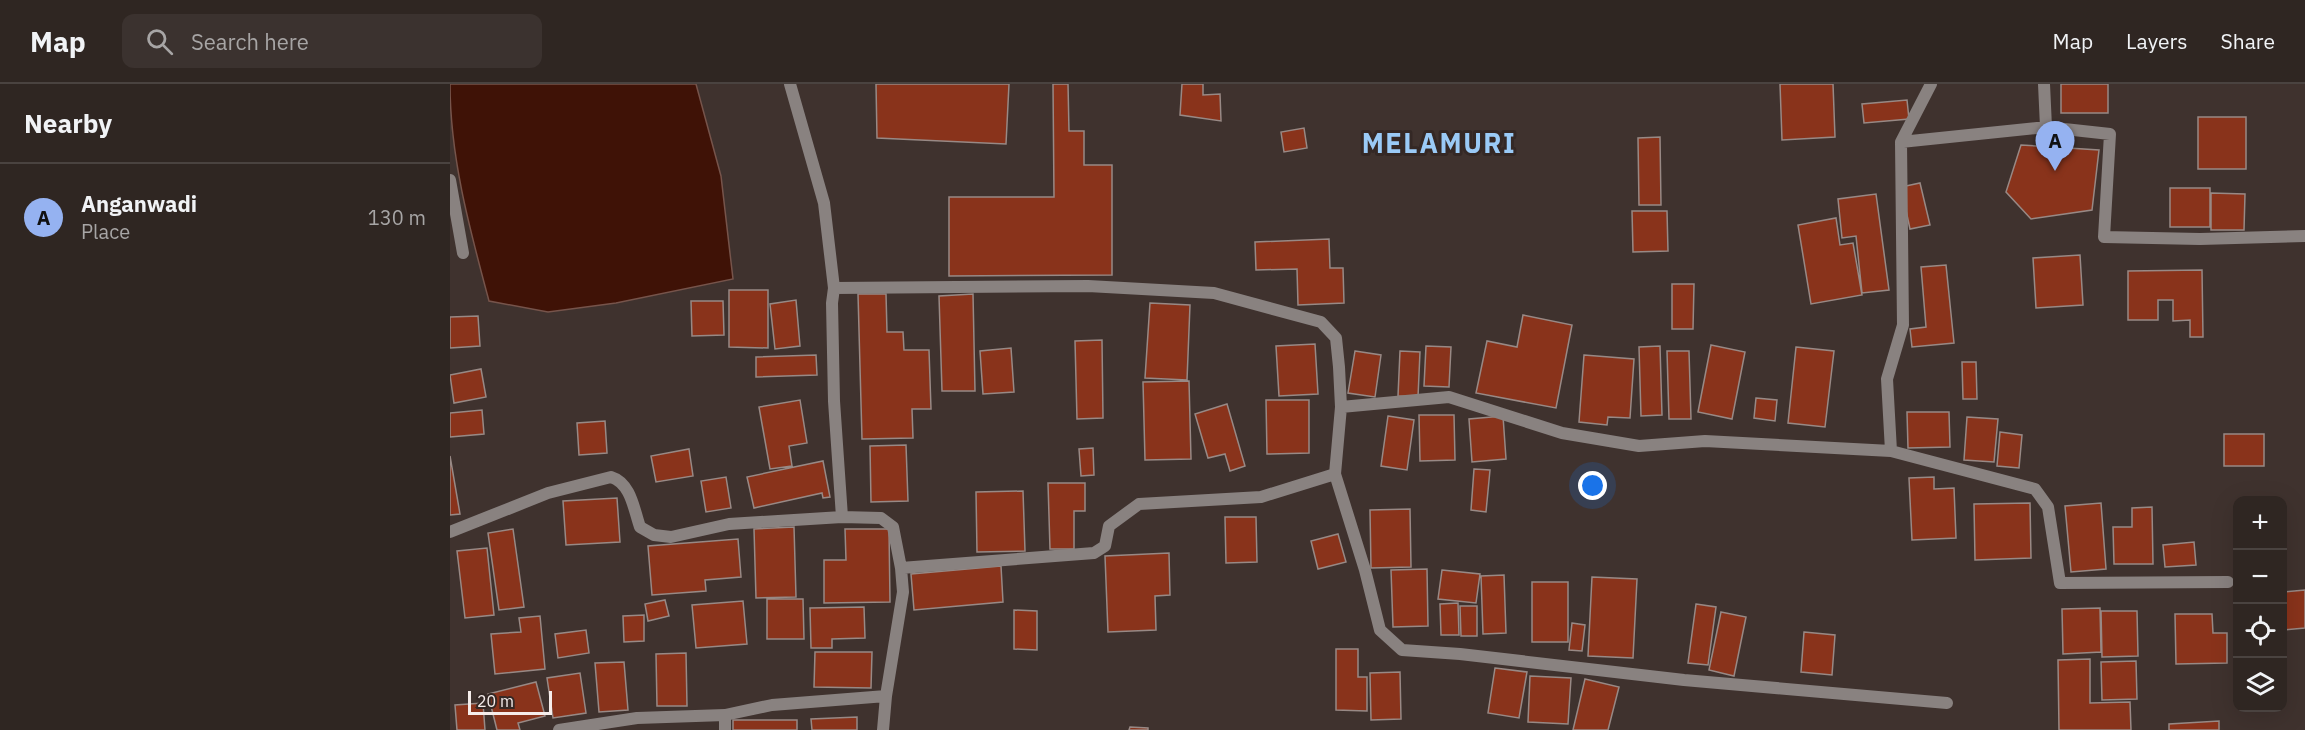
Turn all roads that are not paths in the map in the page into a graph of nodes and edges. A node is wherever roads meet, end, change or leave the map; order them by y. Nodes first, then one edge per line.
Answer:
1 (790, 84) edge
2 (1931, 84) edge
3 (2044, 84) edge
4 (2046, 127) junction
5 (1901, 142) junction
6 (450, 180) edge
7 (2305, 236) edge
8 (463, 253) dead end
9 (834, 288) junction
10 (1341, 407) junction
11 (1891, 451) junction
12 (1335, 474) junction
13 (842, 517) junction
14 (450, 532) edge
15 (901, 568) junction
16 (2228, 582) dead end
17 (886, 696) junction
18 (1947, 703) dead end
19 (725, 715) junction
20 (559, 730) edge
21 (725, 730) edge
22 (884, 730) edge

1 - 9 street
2 - 5 street
3 - 4 street
4 - 5 street
4 - 7 street
5 - 11 street
6 - 8 street
9 - 10 street
9 - 13 street
10 - 11 street
10 - 12 street
11 - 16 street
12 - 15 street
12 - 18 street
13 - 14 street
13 - 15 street
15 - 17 street
17 - 19 street
17 - 22 street
19 - 20 street
19 - 21 street

